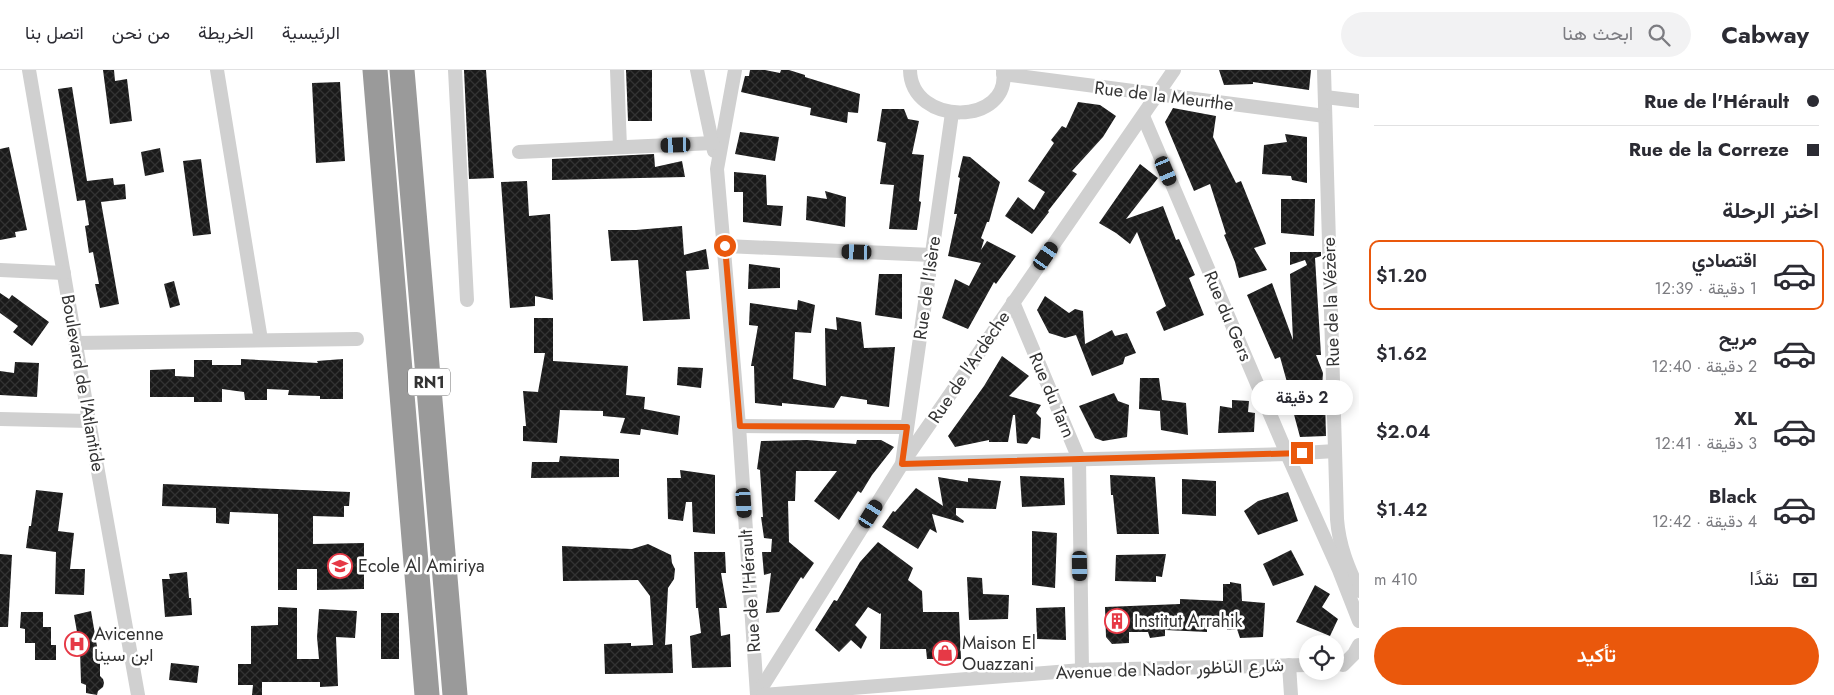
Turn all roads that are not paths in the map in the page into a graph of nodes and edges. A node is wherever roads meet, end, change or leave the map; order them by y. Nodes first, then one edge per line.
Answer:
1 (29, 70) edge
2 (217, 70) edge
3 (375, 70) edge
4 (402, 70) edge
5 (455, 70) edge
6 (617, 70) edge
7 (697, 70) edge
8 (735, 70) edge
9 (906, 70) edge
10 (1174, 70) edge
11 (1324, 70) edge
12 (1003, 72) edge
13 (1156, 95) junction
14 (1325, 98) junction
15 (1359, 101) edge
16 (952, 112) junction
17 (1143, 116) junction
18 (1325, 116) junction
19 (713, 143) junction
20 (620, 147) junction
21 (519, 152) dead end
22 (717, 169) junction
23 (725, 246) junction
24 (932, 255) junction
25 (0, 270) edge
26 (64, 273) junction
27 (467, 300) dead end
28 (1013, 302) junction
29 (357, 339) dead end
30 (261, 340) junction
31 (76, 343) junction
32 (0, 419) edge
33 (88, 421) junction
34 (740, 426) junction
35 (907, 427) junction
36 (1334, 451) junction
37 (1286, 454) junction
38 (1079, 459) junction
39 (902, 464) junction
40 (1359, 591) edge
41 (1359, 621) edge
42 (1359, 645) edge
43 (1344, 661) edge
44 (1289, 665) junction
45 (1299, 665) edge
46 (1344, 665) edge
47 (1359, 665) edge
48 (1082, 670) junction
49 (138, 695) edge
50 (427, 695) edge
51 (456, 695) edge
52 (757, 695) edge
53 (763, 695) edge
54 (1291, 695) edge

1 - 26 street, Boulevard de l'Atlantide
2 - 30 street
3 - 50 highway, RN1
4 - 51 highway, RN1
5 - 27 street
6 - 20 street
7 - 19 street
8 - 22 street, Rue de l'Hérault
9 - 16 street
10 - 13 street, Rue de l'Ardèche
11 - 14 street, Rue de la Vézère
12 - 13 street, Rue de la Meurthe
12 - 16 street
13 - 17 street, Rue de l'Ardèche
13 - 18 street, Rue de la Meurthe
14 - 15 street
14 - 18 street, Rue de la Vézère
16 - 24 street, Rue de l'Isère
17 - 28 street, Rue de l'Ardèche
17 - 37 street, Rue du Gers
18 - 36 street, Rue de la Vézère
19 - 20 street
19 - 22 street
20 - 21 street
22 - 23 street, Rue de l'Hérault
23 - 24 street
23 - 34 street, Rue de l'Hérault
24 - 35 street, Rue de l'Isère
25 - 26 street
26 - 31 street, Boulevard de l'Atlantide
28 - 38 street, Rue du Tarn
28 - 39 street, Rue de l'Ardèche
29 - 30 street
30 - 31 street
31 - 33 street, Boulevard de l'Atlantide
32 - 33 street
33 - 49 street, Boulevard de l'Atlantide
34 - 35 street
34 - 52 street, Rue de l'Hérault
35 - 39 street, Rue de l'Isère
36 - 37 street
36 - 40 street, Rue de la Vézère
37 - 38 street
37 - 41 street, Rue du Gers
38 - 39 street
38 - 48 street, Rue du Tarn
39 - 52 street, Rue de l'Ardèche
42 - 43 street
44 - 45 street, Avenue de Nador شارع الناظور
44 - 48 street, Avenue de Nador شارع الناظور
44 - 54 street
46 - 47 street
48 - 53 street, Avenue de Nador شارع الناظور

